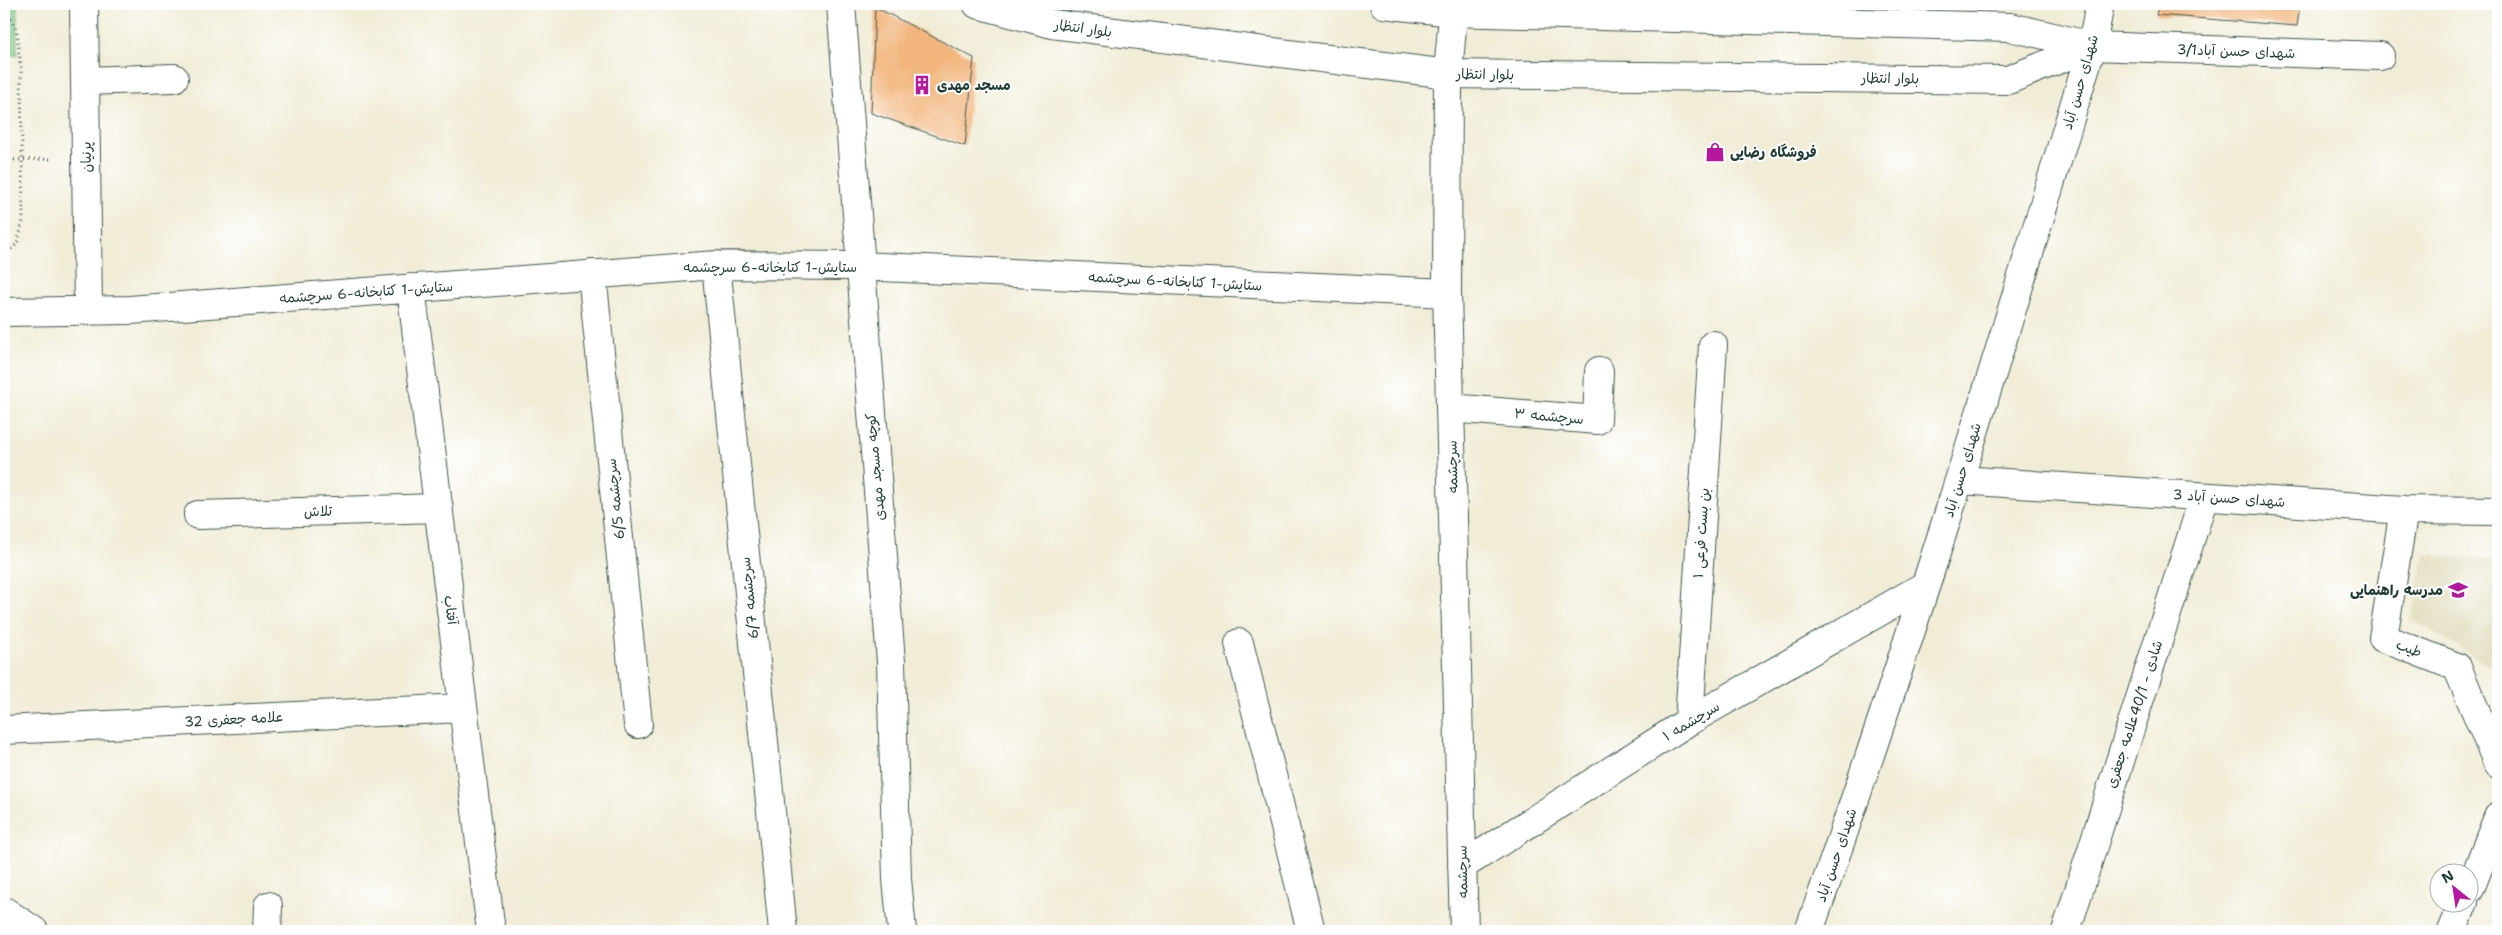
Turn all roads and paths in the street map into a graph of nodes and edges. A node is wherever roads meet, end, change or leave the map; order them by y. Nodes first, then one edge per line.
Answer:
1 (84, 4) edge
2 (841, 4) edge
3 (977, 4) edge
4 (1384, 4) edge
5 (2100, 4) edge
6 (4, 5) edge
7 (1453, 8) edge
8 (2092, 46) junction
9 (2380, 56) dead end
10 (1448, 74) junction
11 (174, 78) dead end
12 (84, 81) junction
13 (86, 158) junction
14 (22, 159) junction
15 (4, 160) edge
16 (4, 255) edge
17 (716, 265) junction
18 (859, 266) junction
19 (592, 274) junction
20 (411, 288) junction
21 (1447, 293) junction
22 (88, 310) junction
23 (4, 312) edge
24 (1713, 345) dead end
25 (1599, 371) dead end
26 (1450, 408) junction
27 (1960, 480) junction
28 (2204, 497) junction
29 (439, 508) junction
30 (2404, 510) junction
31 (2498, 511) edge
32 (198, 515) dead end
33 (1926, 584) junction
34 (1239, 643) dead end
35 (463, 708) junction
36 (1689, 721) junction
37 (638, 724) dead end
38 (4, 730) edge
39 (2498, 764) edge
40 (2498, 818) edge
41 (2480, 864) edge
42 (1462, 866) junction
43 (4, 911) edge
44 (2460, 912) edge
45 (2068, 930) edge
46 (34, 931) edge
47 (491, 931) edge
48 (783, 931) edge
49 (902, 931) edge
50 (1311, 931) edge
51 (1464, 931) edge
52 (1810, 931) edge
53 (2452, 931) edge

1 - 12 street, پرنیان
2 - 18 street, کوچه مسجد مهدی
3 - 10 street, بلوار انتظار
4 - 7 street
5 - 8 street, شهدای حسن آباد
6 - 14 path
7 - 8 street
7 - 10 street, سرچشمه
8 - 9 street, 3/1شهدای حسن آباد
8 - 10 street, بلوار انتظار
8 - 27 street, شهدای حسن آباد
10 - 21 street, سرچشمه
11 - 12 street
12 - 13 street, پرنیان
13 - 14 path
13 - 22 street, پرنیان
14 - 15 path
14 - 16 path
17 - 18 street, ستایش-1 کتابخانه-6 سرچشمه
17 - 19 street, ستایش-1 کتابخانه-6 سرچشمه
17 - 48 street, سرچشمه 6/7
18 - 21 street, ستایش-1 کتابخانه-6 سرچشمه
18 - 49 street, کوچه مسجد مهدی
19 - 20 street, ستایش-1 کتابخانه-6 سرچشمه
19 - 37 street, سرچشمه 6/5
20 - 22 street, ستایش-1 کتابخانه-6 سرچشمه
20 - 29 street, آفتاب
21 - 26 street, سرچشمه
22 - 23 street, ستایش-1 کتابخانه-6 سرچشمه
24 - 36 street, بن بست فرعی ۱
25 - 26 street, سرچشمه ۳
26 - 42 street, سرچشمه
27 - 28 street, شهدای حسن آباد 3
27 - 33 street, شهدای حسن آباد
28 - 30 street, شهدای حسن آباد 3
28 - 45 street, شادی - 40/1علامه جعفری
29 - 32 street, تلاش
29 - 35 street, آفتاب
30 - 31 street, شهدای حسن آباد 3
30 - 39 street, طیب
33 - 36 street, سرچشمه ۱
33 - 52 street, شهدای حسن آباد
34 - 50 street
35 - 38 street, علامه جعفری 32
35 - 47 street, آفتاب
36 - 42 street, سرچشمه ۱
40 - 41 street
42 - 51 street, سرچشمه
43 - 46 street
44 - 53 street

